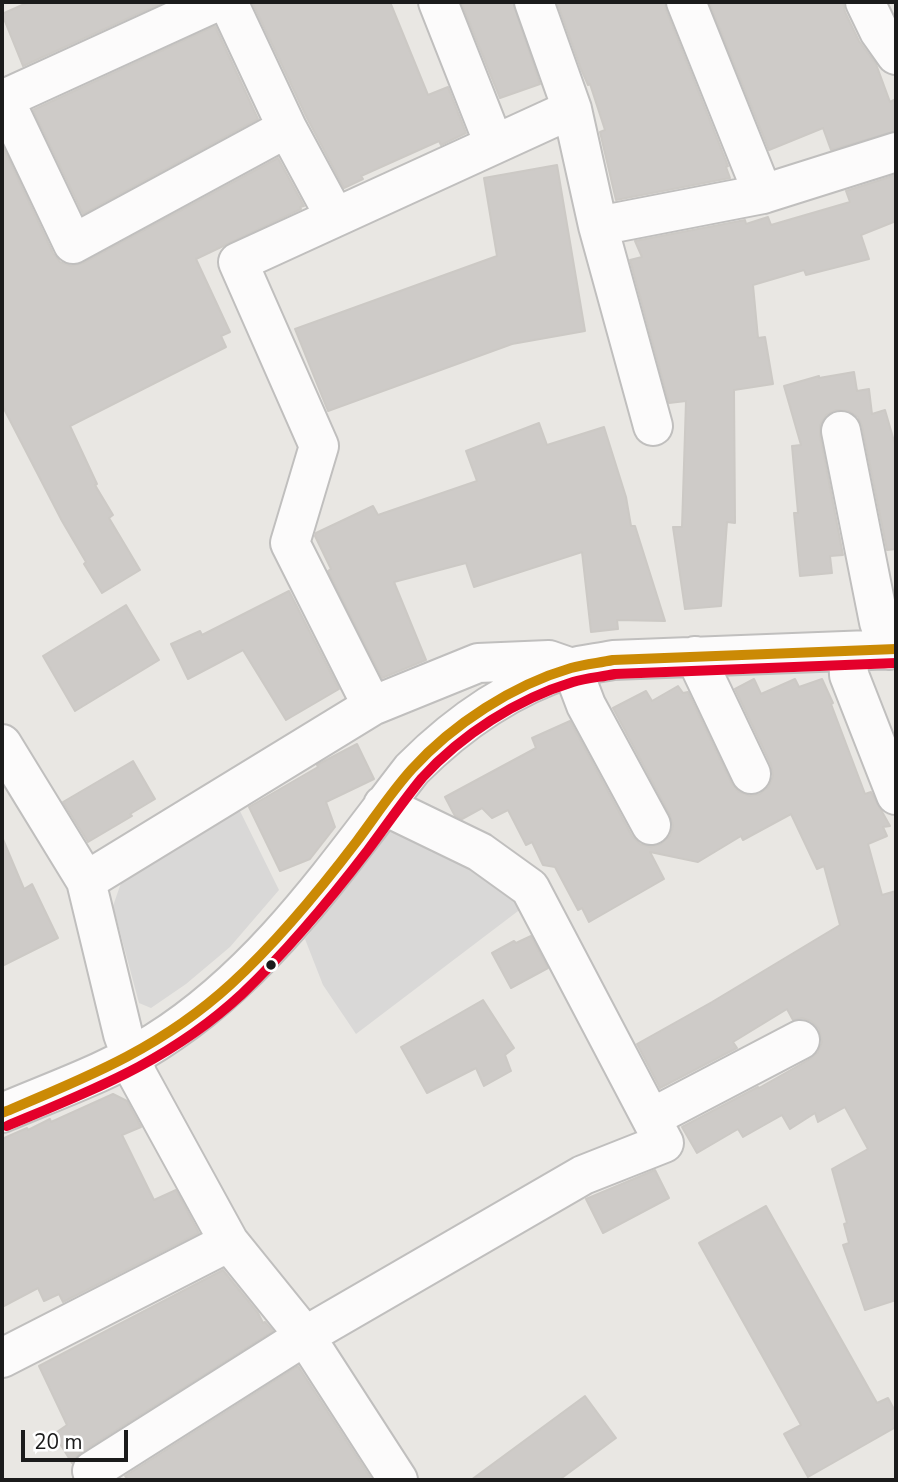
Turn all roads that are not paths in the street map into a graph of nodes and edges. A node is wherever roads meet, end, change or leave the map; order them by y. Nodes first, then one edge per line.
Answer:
1 (216, 2) edge
2 (228, 2) edge
3 (438, 2) edge
4 (534, 2) edge
5 (686, 2) edge
6 (865, 2) edge
7 (896, 53) edge
8 (572, 109) junction
9 (287, 128) junction
10 (494, 144) junction
11 (896, 152) edge
12 (763, 194) junction
13 (335, 217) junction
14 (598, 226) junction
15 (653, 426) dead end
16 (841, 431) dead end
17 (893, 650) edge
18 (848, 651) junction
19 (695, 656) junction
20 (572, 668) junction
21 (372, 706) junction
22 (2, 744) edge
23 (751, 774) dead end
24 (896, 795) edge
25 (383, 805) junction
26 (651, 825) dead end
27 (86, 881) junction
28 (800, 1040) dead end
29 (130, 1057) junction
30 (2, 1113) edge
31 (651, 1118) junction
32 (229, 1242) junction
33 (305, 1336) junction
34 (2, 1358) edge
35 (92, 1471) dead end
36 (398, 1480) edge

1 - 9 street
2 - 9 street
3 - 10 street
4 - 8 street
5 - 12 street
6 - 7 street
8 - 10 street
8 - 14 street
9 - 13 street
10 - 13 street
11 - 12 street
12 - 14 street
13 - 21 street
14 - 15 street
16 - 17 street
17 - 18 street
18 - 19 street
18 - 24 street
19 - 20 street
19 - 23 street
20 - 21 street
20 - 25 street
20 - 26 street
21 - 27 street
22 - 27 street
25 - 29 street
25 - 31 street
27 - 29 street
28 - 31 street
29 - 30 street
29 - 32 street
31 - 33 street
32 - 33 street
32 - 34 street
33 - 35 street
33 - 36 street

